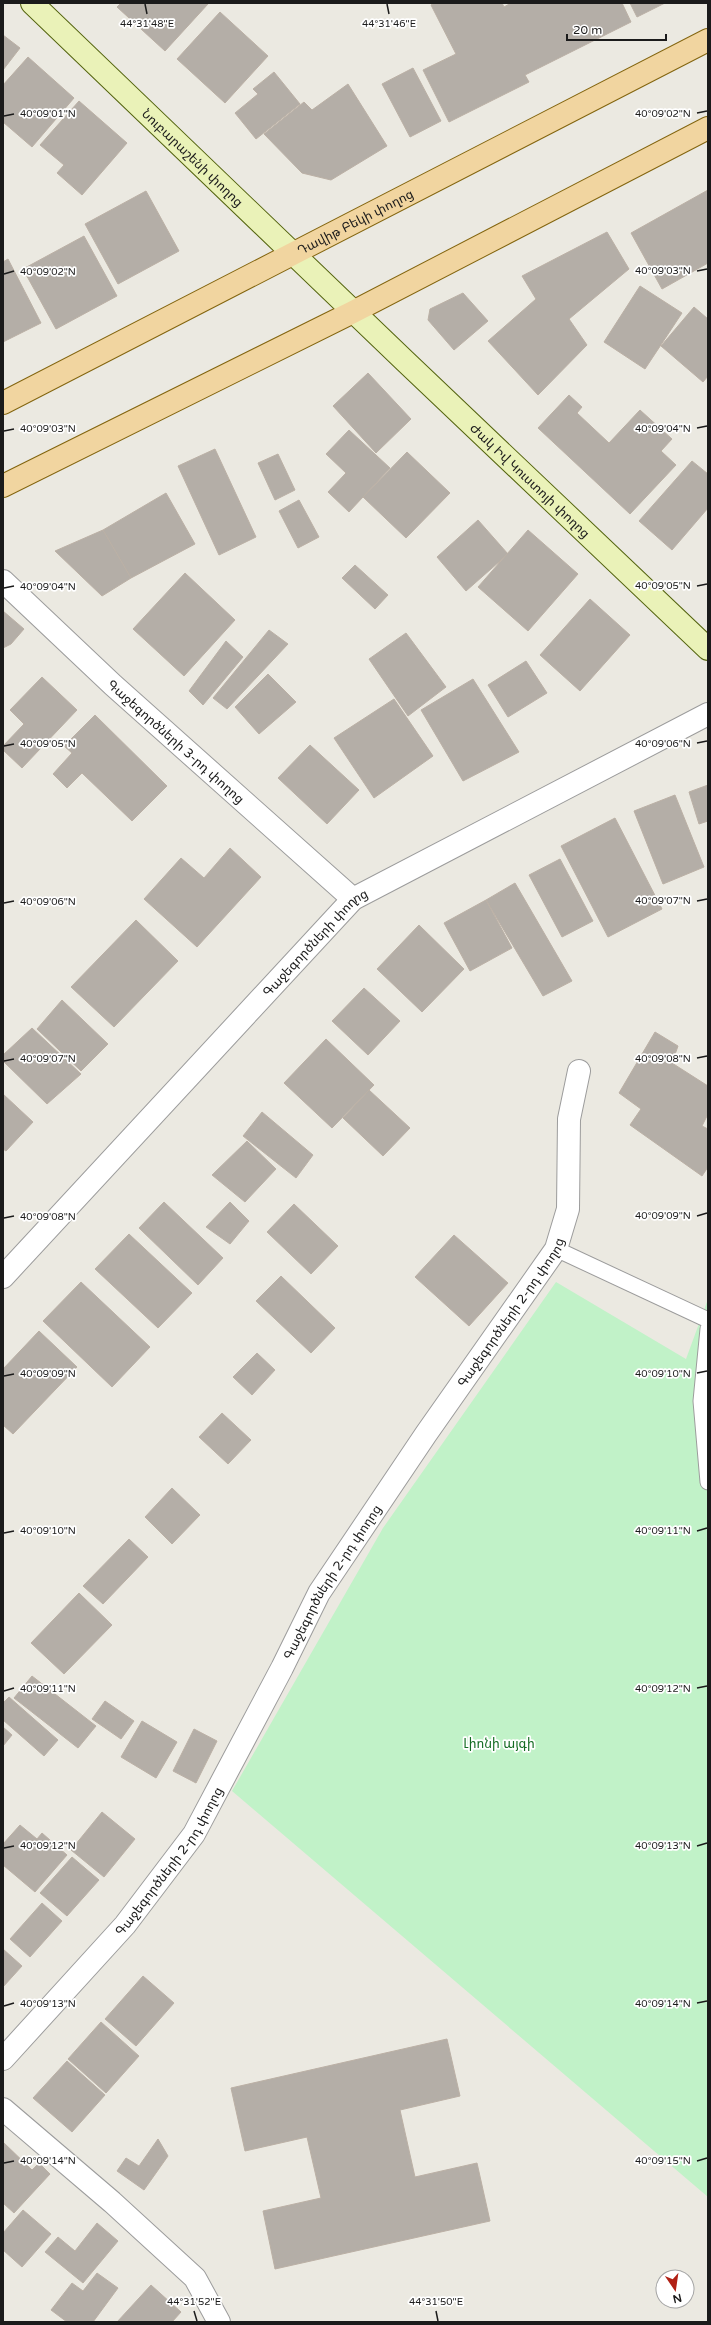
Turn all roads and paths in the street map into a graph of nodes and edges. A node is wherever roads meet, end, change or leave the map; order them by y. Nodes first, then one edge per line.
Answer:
1 (32, 3) edge
2 (708, 40) edge
3 (708, 128) edge
4 (294, 254) junction
5 (353, 312) junction
6 (3, 402) edge
7 (3, 486) edge
8 (3, 581) edge
9 (708, 649) edge
10 (708, 714) edge
11 (353, 899) junction
12 (579, 1071) dead end
13 (556, 1250) junction
14 (3, 1277) edge
15 (708, 1320) edge
16 (708, 1329) edge
17 (708, 1482) edge
18 (3, 2060) edge
19 (3, 2109) edge
20 (219, 2322) edge

1 - 4 main road, Նուբարաշենի փողոց
2 - 4 main road, Դավիթ Բեկի փողոց
3 - 5 main road
4 - 5 main road, Նուբարաշենի փողոց
4 - 6 main road, Դավիթ Բեկի փողոց
5 - 7 main road
5 - 9 main road, Ժակ Իվ Կուստոյի փողոց
8 - 11 street, Գաջեգործների 3-րդ փողոց
10 - 11 street, Գաջեգործների փողոց
11 - 14 street, Գաջեգործների փողոց
12 - 13 street, Գաջեգործների 2-րդ փողոց
13 - 15 lane
13 - 18 street, Գաջեգործների 2-րդ փողոց
16 - 17 lane
19 - 20 street

